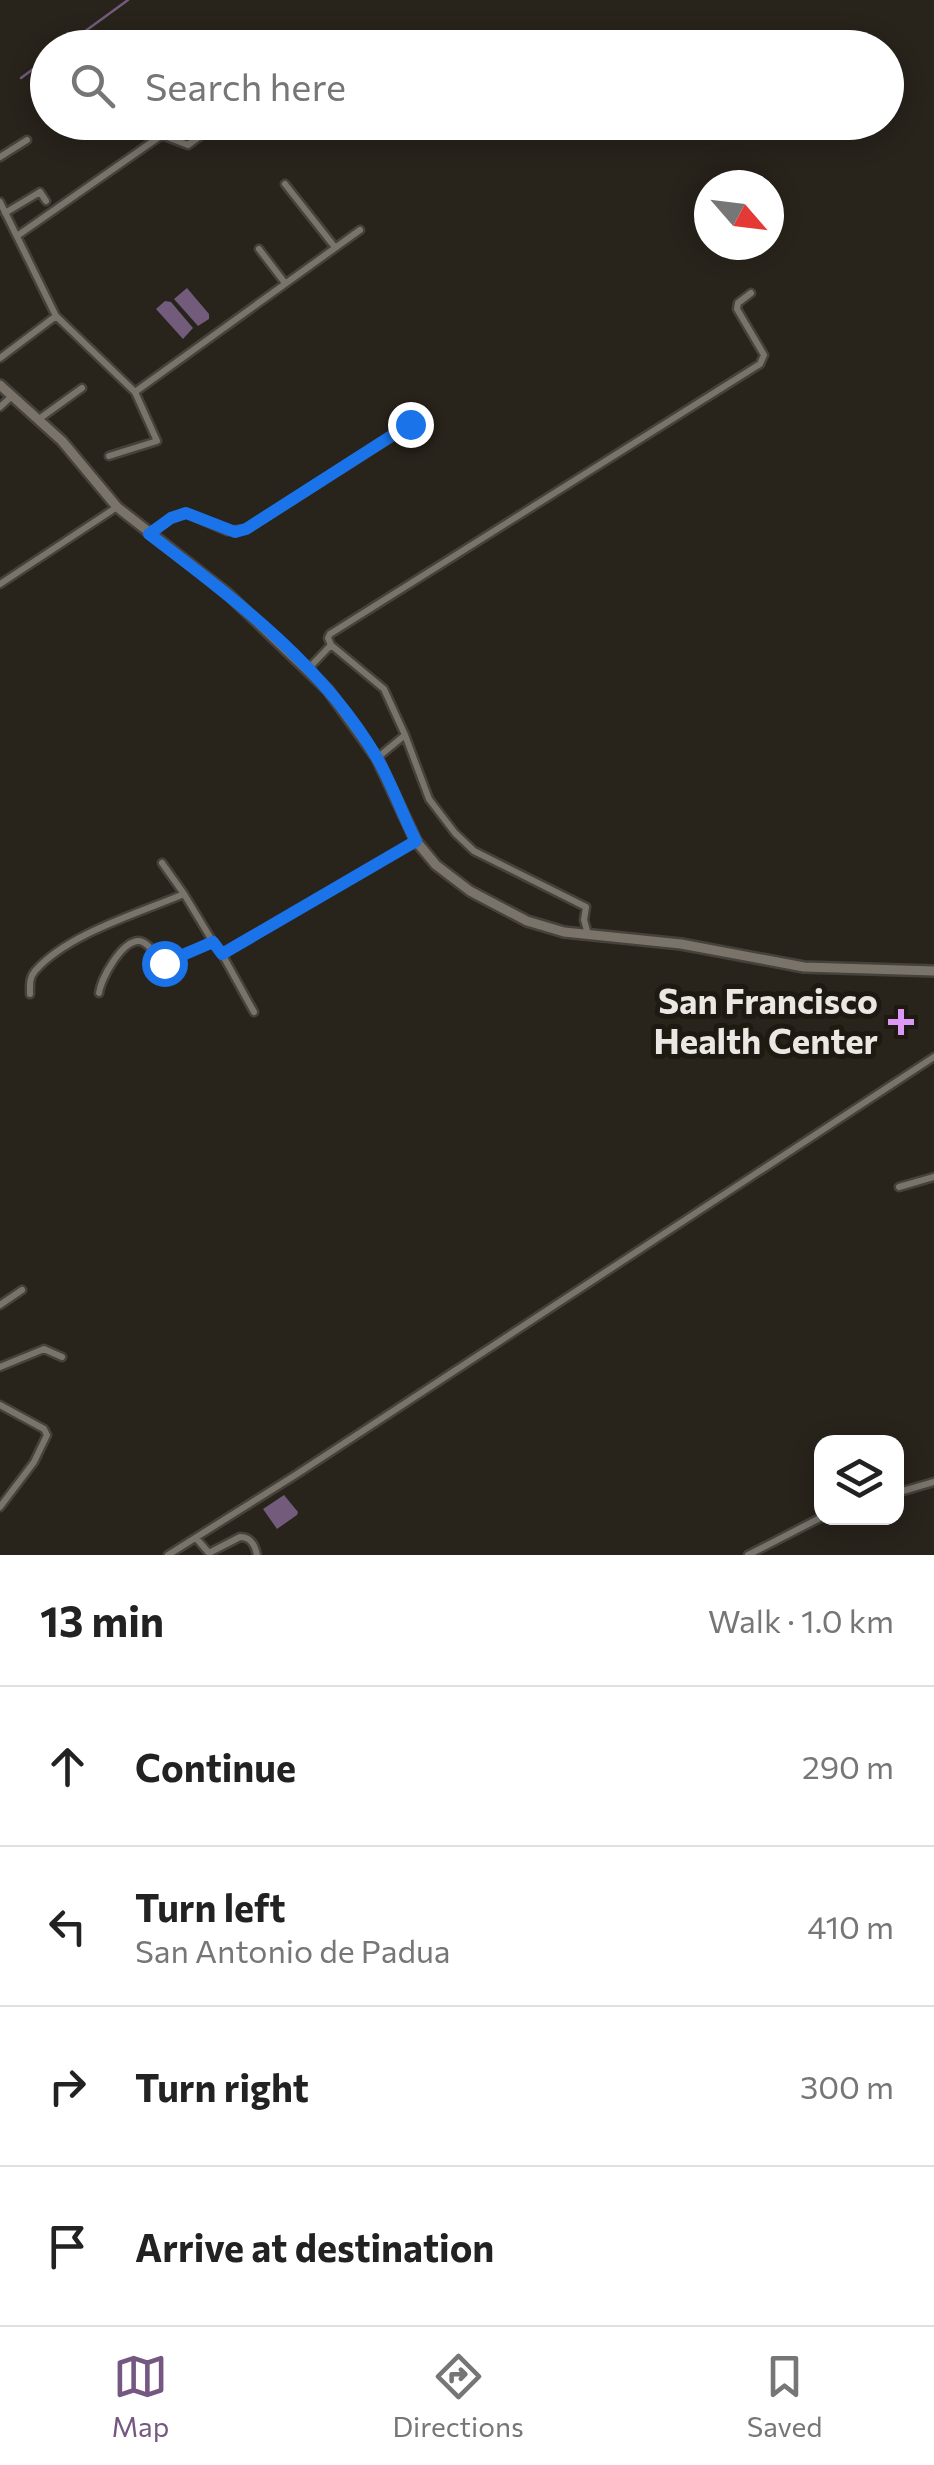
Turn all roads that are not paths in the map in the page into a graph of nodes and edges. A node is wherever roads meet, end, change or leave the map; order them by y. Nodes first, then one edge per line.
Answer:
1 (27, 140) dead end
2 (155, 140) edge
3 (0, 157) edge
4 (285, 184) dead end
5 (46, 201) dead end
6 (0, 202) edge
7 (5, 213) junction
8 (360, 230) dead end
9 (18, 236) junction
10 (334, 246) junction
11 (259, 249) dead end
12 (286, 283) junction
13 (751, 293) dead end
14 (56, 316) junction
15 (0, 358) edge
16 (0, 385) edge
17 (82, 388) dead end
18 (135, 392) junction
19 (13, 396) junction
20 (0, 407) edge
21 (39, 418) junction
22 (410, 424) dead end
23 (109, 456) dead end
24 (117, 507) junction
25 (149, 534) junction
26 (0, 584) edge
27 (331, 645) junction
28 (308, 669) junction
29 (405, 734) junction
30 (377, 758) junction
31 (416, 841) junction
32 (162, 863) dead end
33 (184, 894) junction
34 (588, 936) junction
35 (213, 942) junction
36 (222, 954) junction
37 (934, 971) edge
38 (99, 993) dead end
39 (30, 994) dead end
40 (254, 1012) dead end
41 (934, 1057) edge
42 (934, 1177) edge
43 (900, 1186) dead end
44 (22, 1290) dead end
45 (0, 1305) edge
46 (62, 1357) dead end
47 (0, 1368) edge
48 (0, 1406) edge
49 (934, 1482) edge
50 (904, 1491) edge
51 (0, 1508) edge
52 (814, 1520) edge
53 (196, 1538) junction
54 (168, 1555) edge
55 (257, 1555) edge
56 (748, 1555) edge

1 - 3 street
2 - 9 street
4 - 10 street
5 - 7 street
6 - 7 street
7 - 9 street
8 - 10 street
9 - 14 street
10 - 12 street
11 - 12 street
12 - 18 street
13 - 27 street
14 - 15 street
14 - 18 street
16 - 19 street
17 - 21 street
18 - 23 street
19 - 20 street
19 - 21 street
21 - 24 street
22 - 25 street
24 - 25 street
24 - 26 street
25 - 28 street
27 - 28 street
27 - 29 street
28 - 30 street
29 - 30 street
29 - 34 street
30 - 31 street
31 - 34 street
31 - 36 street
32 - 33 street
33 - 35 street
33 - 39 street
34 - 37 street
35 - 36 street
35 - 38 street
36 - 40 street
41 - 53 street
42 - 43 street
44 - 45 street
46 - 47 street
48 - 51 street
49 - 50 street
52 - 56 street
53 - 54 street
53 - 55 street

